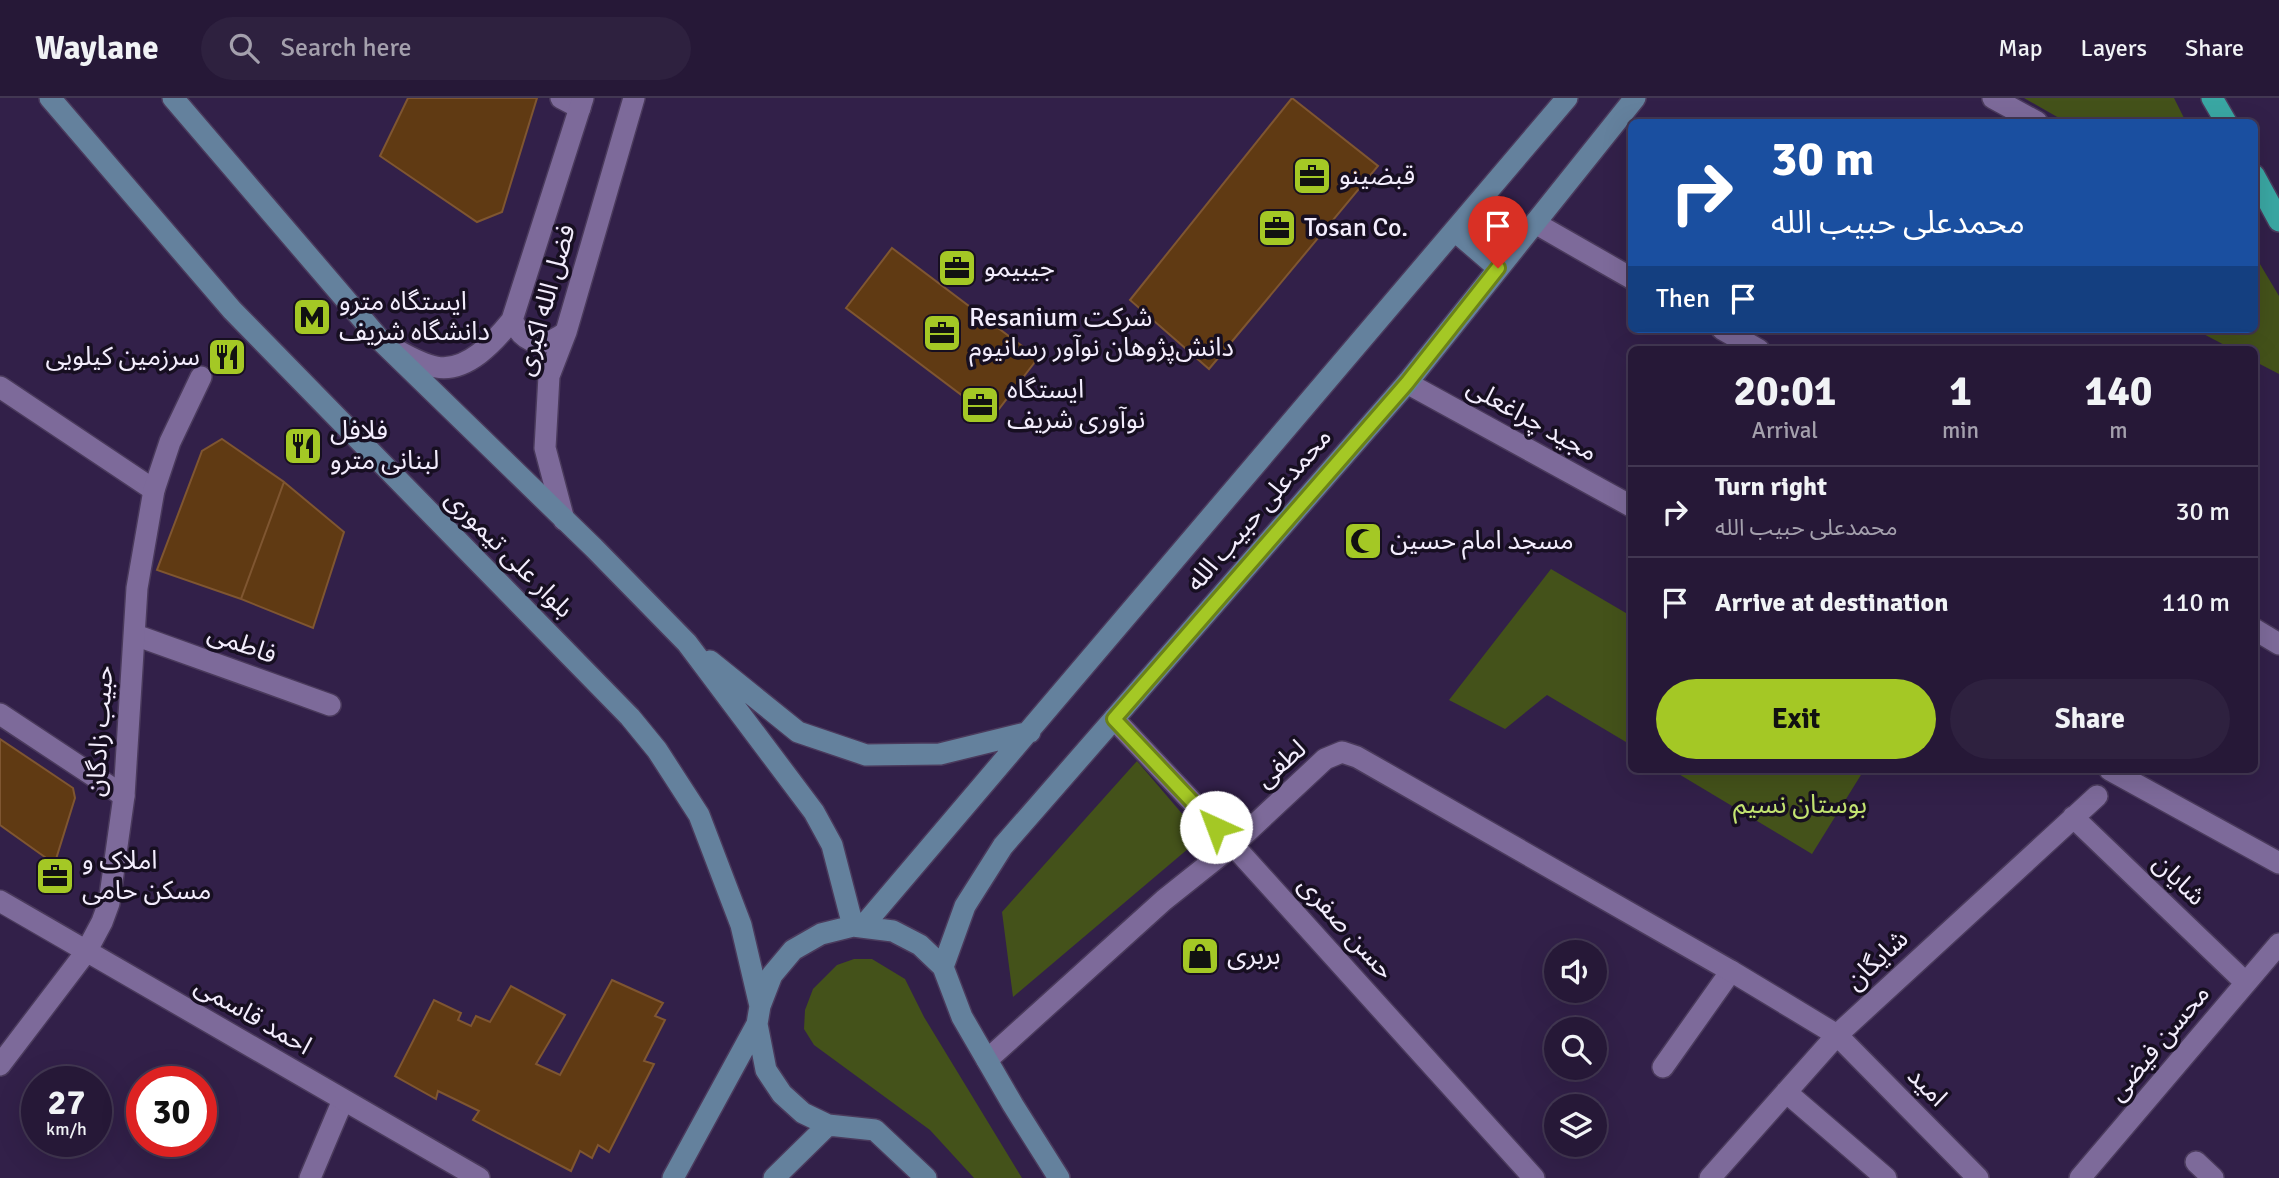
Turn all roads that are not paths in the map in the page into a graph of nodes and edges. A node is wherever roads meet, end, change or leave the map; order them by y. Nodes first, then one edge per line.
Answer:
1 (50, 98) edge
2 (173, 98) edge
3 (634, 98) edge
4 (1567, 98) edge
5 (1635, 98) edge
6 (1993, 98) edge
7 (2213, 98) edge
8 (575, 101) edge
9 (2032, 119) edge
10 (2224, 119) edge
11 (2258, 182) edge
12 (2279, 221) edge
13 (1535, 223) junction
14 (1455, 231) junction
15 (1498, 268) junction
16 (1628, 276) edge
17 (512, 320) junction
18 (566, 332) junction
19 (1729, 333) edge
20 (382, 342) junction
21 (1752, 346) edge
22 (201, 377) dead end
23 (1407, 383) junction
24 (0, 387) edge
25 (154, 489) junction
26 (1628, 504) edge
27 (564, 520) junction
28 (2258, 631) edge
29 (135, 635) junction
30 (687, 643) junction
31 (2279, 643) edge
32 (330, 705) dead end
33 (0, 714) edge
34 (1114, 719) junction
35 (1030, 732) junction
36 (2115, 773) edge
37 (124, 796) junction
38 (2097, 796) dead end
39 (2073, 817) junction
40 (1233, 845) junction
41 (2279, 863) edge
42 (0, 901) edge
43 (858, 926) junction
44 (2279, 944) edge
45 (86, 952) junction
46 (943, 967) junction
47 (1731, 971) junction
48 (2246, 983) junction
49 (759, 1015) junction
50 (1837, 1035) junction
51 (987, 1060) junction
52 (0, 1065) edge
53 (1662, 1067) dead end
54 (1786, 1092) junction
55 (344, 1100) junction
56 (828, 1125) junction
57 (2196, 1162) dead end
58 (310, 1178) edge
59 (479, 1178) edge
60 (673, 1178) edge
61 (774, 1178) edge
62 (926, 1178) edge
63 (1059, 1178) edge
64 (1534, 1178) edge
65 (1710, 1178) edge
66 (1886, 1178) edge
67 (1978, 1178) edge
68 (2080, 1178) edge
69 (2213, 1178) edge

1 - 49 main road, بلوار علی تیموری
2 - 20 main road
3 - 18 street, فضل الله اکبری
4 - 14 main road, محمدعلی حبیب الله
5 - 13 main road, محمدعلی حبیب الله
6 - 9 street
7 - 10 highway
8 - 17 street, فضل الله اکبری
11 - 12 highway
13 - 15 main road, محمدعلی حبیب الله
13 - 16 street
14 - 15 main road
14 - 35 main road, محمدعلی حبیب الله
15 - 23 main road, محمدعلی حبیب الله
17 - 18 street
17 - 20 street, فضل الله اکبری
18 - 27 street, فضل الله اکبری
19 - 21 street
20 - 27 main road
22 - 25 street, حبیب زادگان
23 - 26 street, مجید چراغعلی
23 - 34 main road, محمدعلی حبیب الله
24 - 25 street
25 - 29 street, حبیب زادگان
27 - 30 main road
28 - 31 street
29 - 32 street, فاطمی
29 - 37 street, حبیب زادگان
30 - 35 main road
30 - 43 main road
33 - 37 street
34 - 40 street, حسن صفری
34 - 46 main road, محمدعلی حبیب الله
35 - 43 main road, محمدعلی حبیب الله
36 - 41 street
37 - 45 street, حبیب زادگان
38 - 39 street, شایگان
39 - 48 street, شایان
39 - 50 street, شایگان
40 - 47 street, لطفی
40 - 51 street, لطفی
40 - 64 street, حسن صفری
42 - 45 street, احمد قاسمی
43 - 46 main road
43 - 49 main road
44 - 48 street, محسن فیضی
45 - 52 street, حبیب زادگان
45 - 55 street, احمد قاسمی
46 - 51 main road
47 - 50 street, لطفی
47 - 53 street
48 - 68 street, محسن فیضی
49 - 56 main road, بلوار علی تیموری
49 - 60 main road
50 - 54 street, شایگان
50 - 67 street, امید
51 - 63 main road
54 - 65 street, شایگان
54 - 66 street
55 - 58 street
55 - 59 street, احمد قاسمی
56 - 61 main road
56 - 62 main road
57 - 69 street

